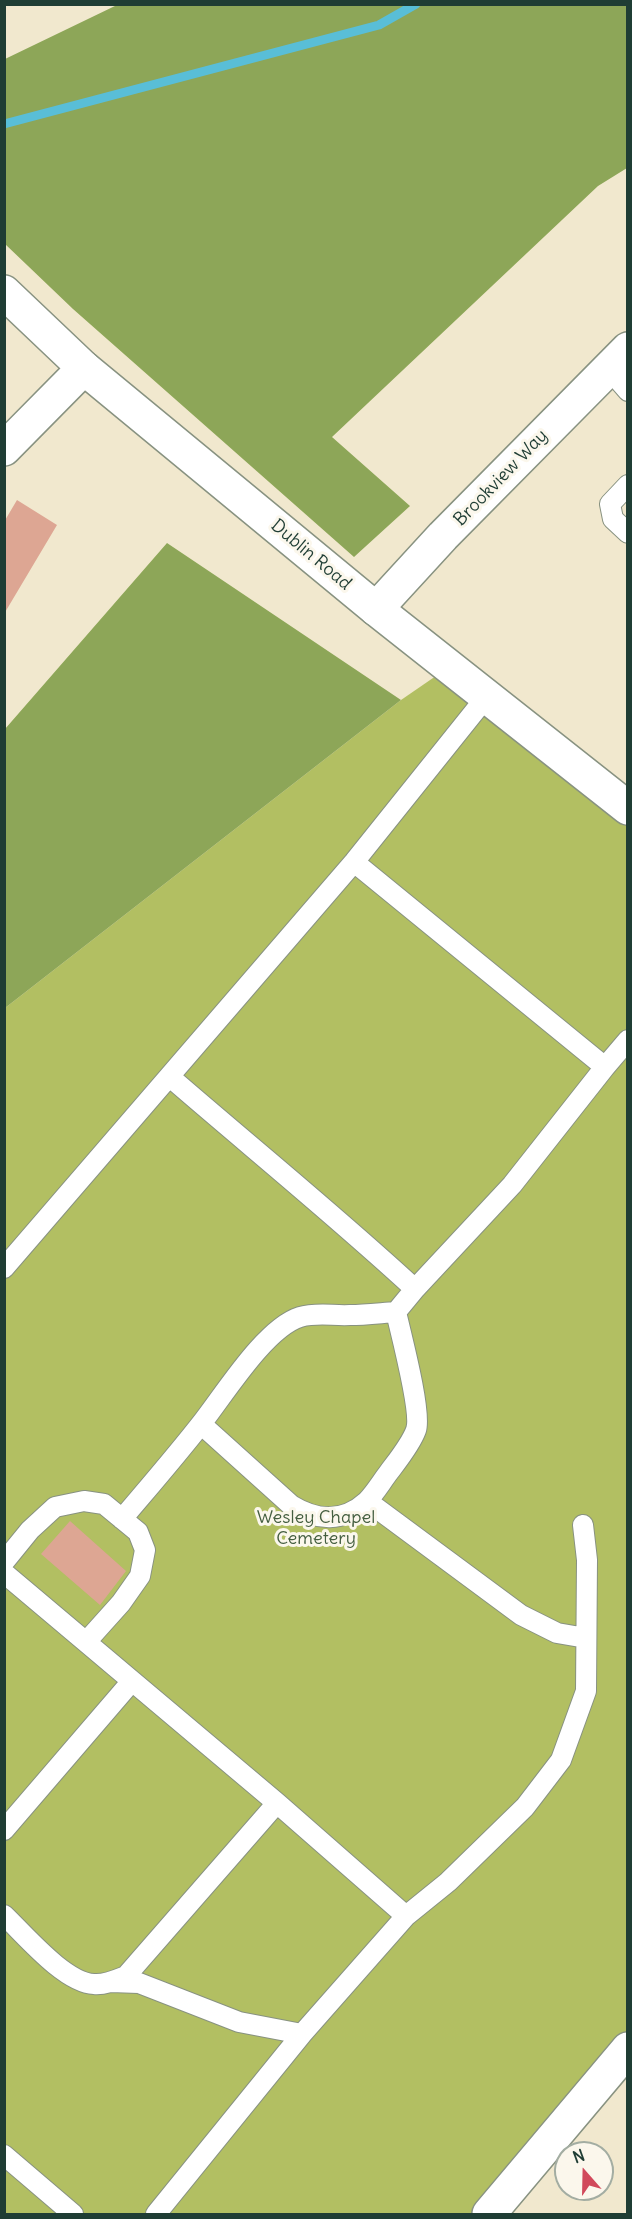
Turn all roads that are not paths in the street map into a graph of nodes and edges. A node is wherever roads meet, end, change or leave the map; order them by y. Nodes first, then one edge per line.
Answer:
1 (4, 291) edge
2 (84, 368) junction
3 (621, 369) edge
4 (4, 449) edge
5 (627, 485) edge
6 (627, 533) edge
7 (375, 609) junction
8 (486, 696) junction
9 (627, 808) edge
10 (354, 862) junction
11 (627, 1040) edge
12 (605, 1066) junction
13 (170, 1077) junction
14 (4, 1268) edge
15 (416, 1289) junction
16 (396, 1312) junction
17 (201, 1424) junction
18 (367, 1501) junction
19 (122, 1519) junction
20 (584, 1525) dead end
21 (4, 1562) edge
22 (4, 1573) edge
23 (586, 1638) junction
24 (86, 1642) junction
25 (132, 1681) junction
26 (277, 1803) junction
27 (4, 1830) edge
28 (4, 1915) edge
29 (406, 1916) junction
30 (111, 1982) junction
31 (302, 2034) junction
32 (627, 2049) edge
33 (4, 2156) edge
34 (74, 2214) edge
35 (156, 2214) edge
36 (489, 2214) edge

1 - 2 main road, Dublin Road
2 - 4 main road
2 - 7 main road, Dublin Road
3 - 7 main road, Brookview Way
5 - 6 lane
7 - 8 main road, Dublin Road
8 - 9 main road, Dublin Road
8 - 10 lane
10 - 12 lane
10 - 13 lane
11 - 12 lane
12 - 15 lane
13 - 14 lane
13 - 15 lane
15 - 16 lane
16 - 17 lane
16 - 18 lane
17 - 18 lane
17 - 19 lane
18 - 23 lane
19 - 21 lane
19 - 24 lane
20 - 23 lane
22 - 24 lane
23 - 29 lane
24 - 25 lane
25 - 26 lane
25 - 27 lane
26 - 29 lane
26 - 30 lane
28 - 30 lane
29 - 31 lane
30 - 31 lane
31 - 35 lane
32 - 36 main road
33 - 34 lane

